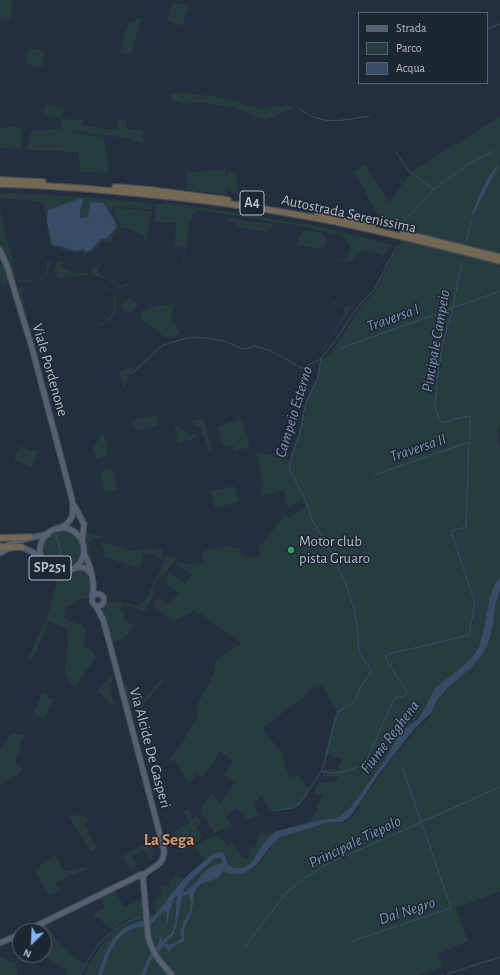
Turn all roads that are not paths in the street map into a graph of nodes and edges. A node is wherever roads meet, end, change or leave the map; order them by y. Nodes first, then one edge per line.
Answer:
1 (1, 183) edge
2 (0, 250) edge
3 (500, 257) edge
4 (500, 261) edge
5 (72, 499) junction
6 (59, 529) junction
7 (48, 534) junction
8 (30, 537) junction
9 (0, 538) edge
10 (82, 541) junction
11 (1, 547) edge
12 (22, 547) junction
13 (0, 553) edge
14 (84, 554) junction
15 (42, 559) junction
16 (75, 568) junction
17 (91, 575) junction
18 (94, 586) junction
19 (99, 593) junction
20 (92, 596) junction
21 (102, 604) junction
22 (96, 606) junction
23 (103, 620) junction
24 (144, 875) junction
25 (42, 923) edge
26 (12, 938) edge
27 (0, 943) edge
28 (172, 975) edge

1 - 3 highway, Autostrada Serenissima / A4
1 - 4 highway, Autostrada Serenissima / A4
2 - 5 main road, Viale Pordenone / SP251
5 - 6 main road, Viale Pordenone / SP251
5 - 10 main road, Viale Pordenone / SP251
6 - 7 main road, SP251
6 - 10 main road, SP251
7 - 8 main road
7 - 15 main road, SP251
8 - 9 highway
8 - 11 main road
10 - 14 main road, SP251
11 - 12 highway
12 - 13 main road
12 - 15 main road
14 - 16 main road, SP251
14 - 17 main road, SP251
15 - 16 main road, SP251
16 - 17 main road, SP251
17 - 18 main road, SP251
18 - 19 main road
18 - 20 main road
19 - 20 main road
19 - 21 main road
20 - 22 main road
21 - 22 main road
21 - 23 main road, Via Alcide De Gasperi
22 - 23 main road, Via Alcide De Gasperi
23 - 24 main road, Via Alcide De Gasperi
24 - 25 main road, Via Alcide De Gasperi
24 - 28 main road
26 - 27 main road

